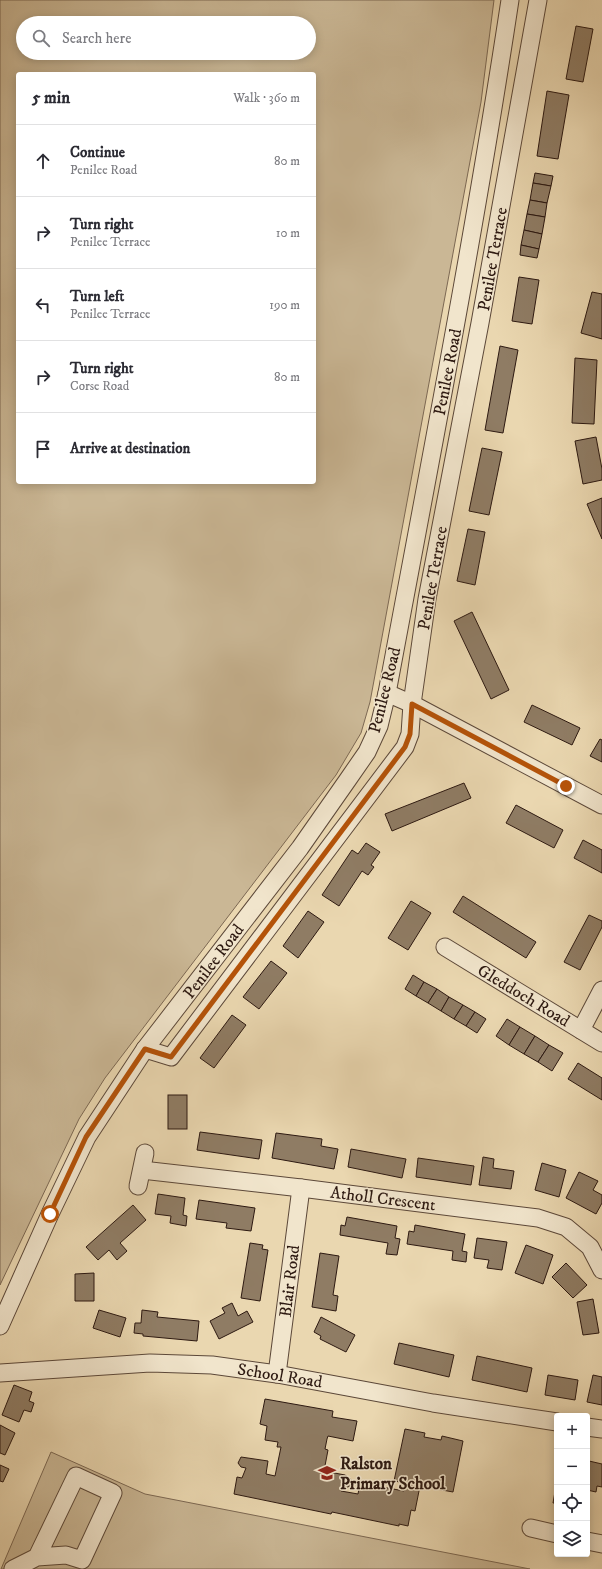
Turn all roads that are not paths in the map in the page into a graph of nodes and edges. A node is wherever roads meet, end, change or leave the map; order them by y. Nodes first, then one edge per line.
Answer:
1 (510, 0) edge
2 (538, 0) edge
3 (387, 693) junction
4 (412, 704) junction
5 (602, 804) edge
6 (446, 947) dead end
7 (602, 990) edge
8 (581, 1030) junction
9 (602, 1043) edge
10 (145, 1049) junction
11 (145, 1153) dead end
12 (142, 1170) junction
13 (138, 1186) dead end
14 (301, 1188) junction
15 (602, 1270) edge
16 (0, 1326) edge
17 (0, 1373) edge
18 (277, 1374) junction
19 (554, 1422) edge
20 (590, 1427) edge
21 (602, 1429) edge
22 (531, 1528) dead end
23 (554, 1533) edge
24 (590, 1542) edge
25 (602, 1544) edge
26 (37, 1557) junction
27 (13, 1569) edge

1 - 3 street, Penilee Road
2 - 4 street, Penilee Terrace
3 - 4 street
3 - 10 street, Penilee Road
4 - 5 street
4 - 10 street, Penilee Terrace
6 - 8 street, Gleddoch Road
7 - 8 street
8 - 9 street, Gleddoch Road
10 - 16 street, Penilee Road
11 - 12 street
12 - 13 street
12 - 14 street, Atholl Crescent
14 - 15 street, Atholl Crescent
14 - 18 street, Blair Road
17 - 18 street, School Road
18 - 19 street, School Road
20 - 21 street
22 - 23 street
24 - 25 street
26 - 26 street
26 - 27 street

